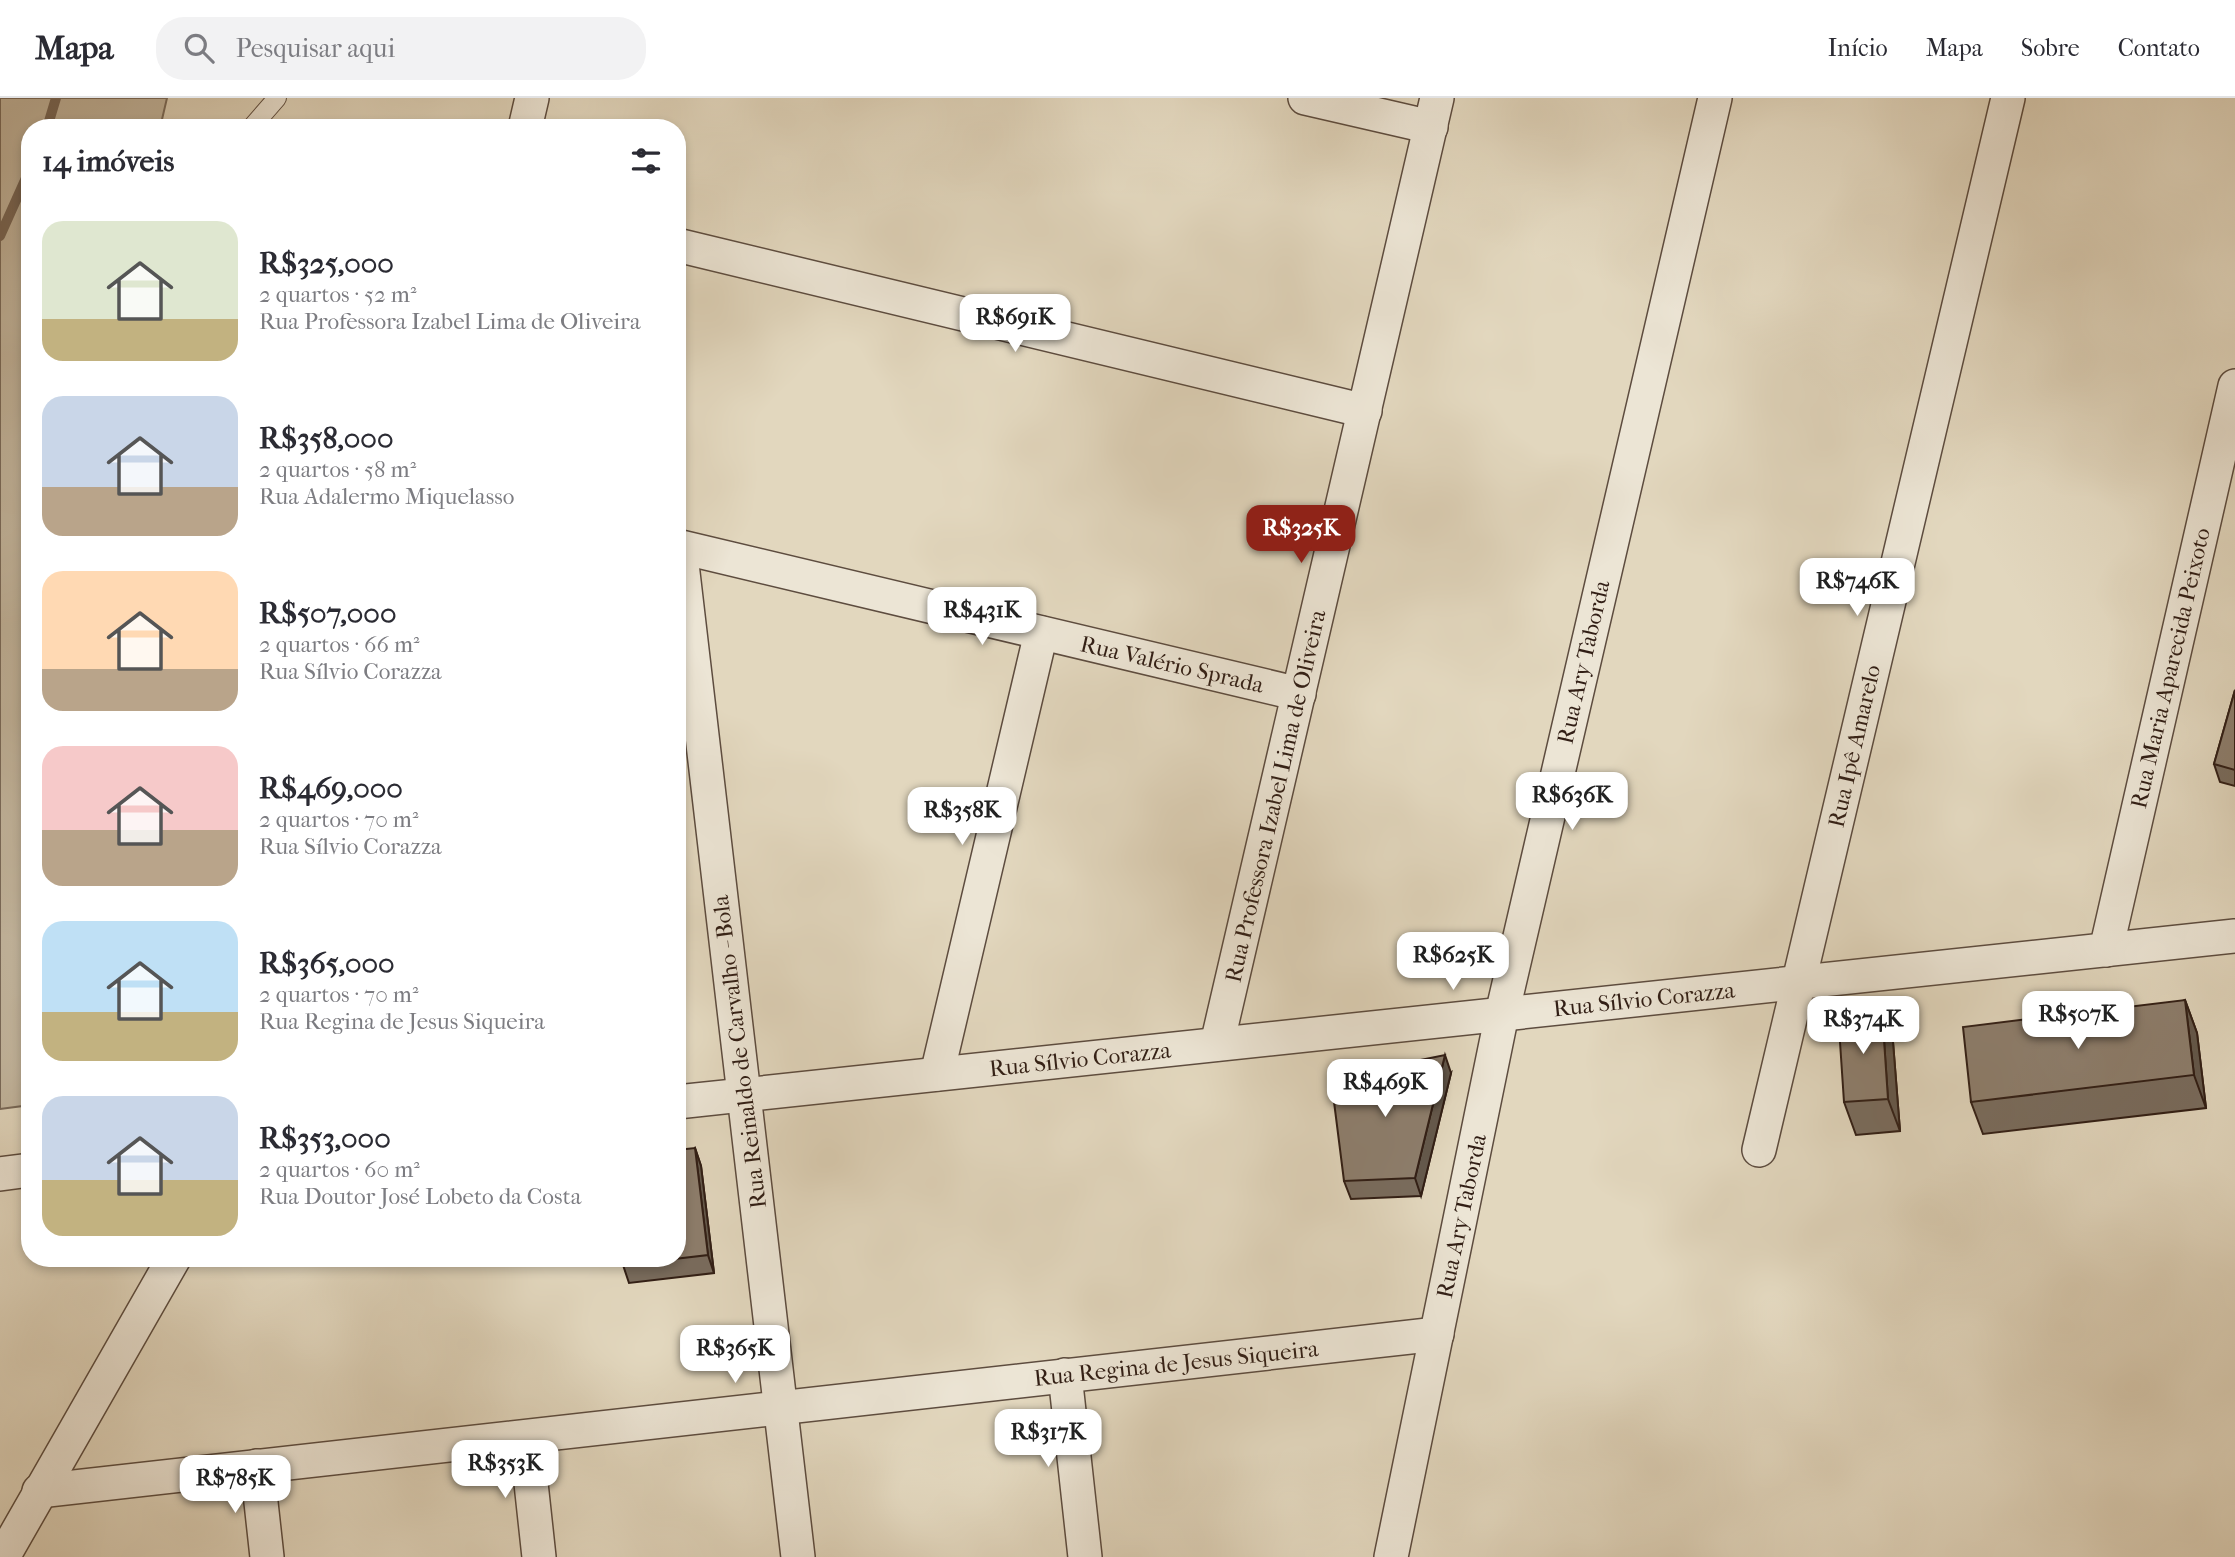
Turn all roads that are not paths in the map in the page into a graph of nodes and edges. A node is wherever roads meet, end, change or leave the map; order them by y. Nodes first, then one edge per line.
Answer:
1 (277, 98) edge
2 (532, 98) edge
3 (1305, 98) edge
4 (1714, 98) edge
5 (2008, 98) edge
6 (1434, 113) edge
7 (259, 119) edge
8 (527, 119) edge
9 (686, 247) edge
10 (2235, 386) edge
11 (1365, 411) junction
12 (686, 549) edge
13 (686, 606) edge
14 (1041, 633) junction
15 (1299, 694) junction
16 (2235, 936) edge
17 (2106, 950) junction
18 (1798, 983) junction
19 (1502, 1014) junction
20 (1217, 1044) junction
21 (937, 1074) junction
22 (744, 1094) junction
23 (686, 1101) edge
24 (1759, 1150) dead end
25 (21, 1171) edge
26 (0, 1174) edge
27 (169, 1267) edge
28 (1437, 1334) junction
29 (1065, 1375) junction
30 (780, 1408) junction
31 (526, 1437) junction
32 (257, 1466) junction
33 (39, 1491) junction
34 (3, 1557) edge
35 (267, 1557) edge
36 (539, 1557) edge
37 (798, 1557) edge
38 (1085, 1557) edge
39 (1391, 1557) edge

1 - 7 lane
2 - 8 street
3 - 6 street
4 - 19 street, Rua Ary Taborda
5 - 18 street, Rua Ipê Amarelo
6 - 11 street, Rua Professora Izabel Lima de Oliveira
9 - 11 street
10 - 17 street, Rua Maria Aparecida Peixoto
11 - 15 street, Rua Professora Izabel Lima de Oliveira
12 - 14 street, Rua Valério Sprada
13 - 22 street, Rua Reinaldo de Carvalho - Bola
14 - 15 street, Rua Valério Sprada
14 - 21 street
15 - 20 street, Rua Professora Izabel Lima de Oliveira
16 - 17 street, Rua Sílvio Corazza
17 - 18 street, Rua Sílvio Corazza
18 - 19 street, Rua Sílvio Corazza
18 - 24 street, Rua Ipê Amarelo
19 - 20 street, Rua Sílvio Corazza
19 - 28 street, Rua Ary Taborda
20 - 21 street, Rua Sílvio Corazza
21 - 22 street, Rua Sílvio Corazza
22 - 23 street, Rua Sílvio Corazza
22 - 30 street, Rua Reinaldo de Carvalho - Bola
25 - 26 street
27 - 33 street
28 - 29 street, Rua Regina de Jesus Siqueira
28 - 39 street, Rua Ary Taborda
29 - 30 street, Rua Regina de Jesus Siqueira
29 - 38 street
30 - 31 street, Rua Regina de Jesus Siqueira
30 - 37 street, Rua Reinaldo de Carvalho - Bola
31 - 32 street, Rua Regina de Jesus Siqueira
31 - 36 street
32 - 33 street, Rua Regina de Jesus Siqueira
32 - 35 street
33 - 34 street

